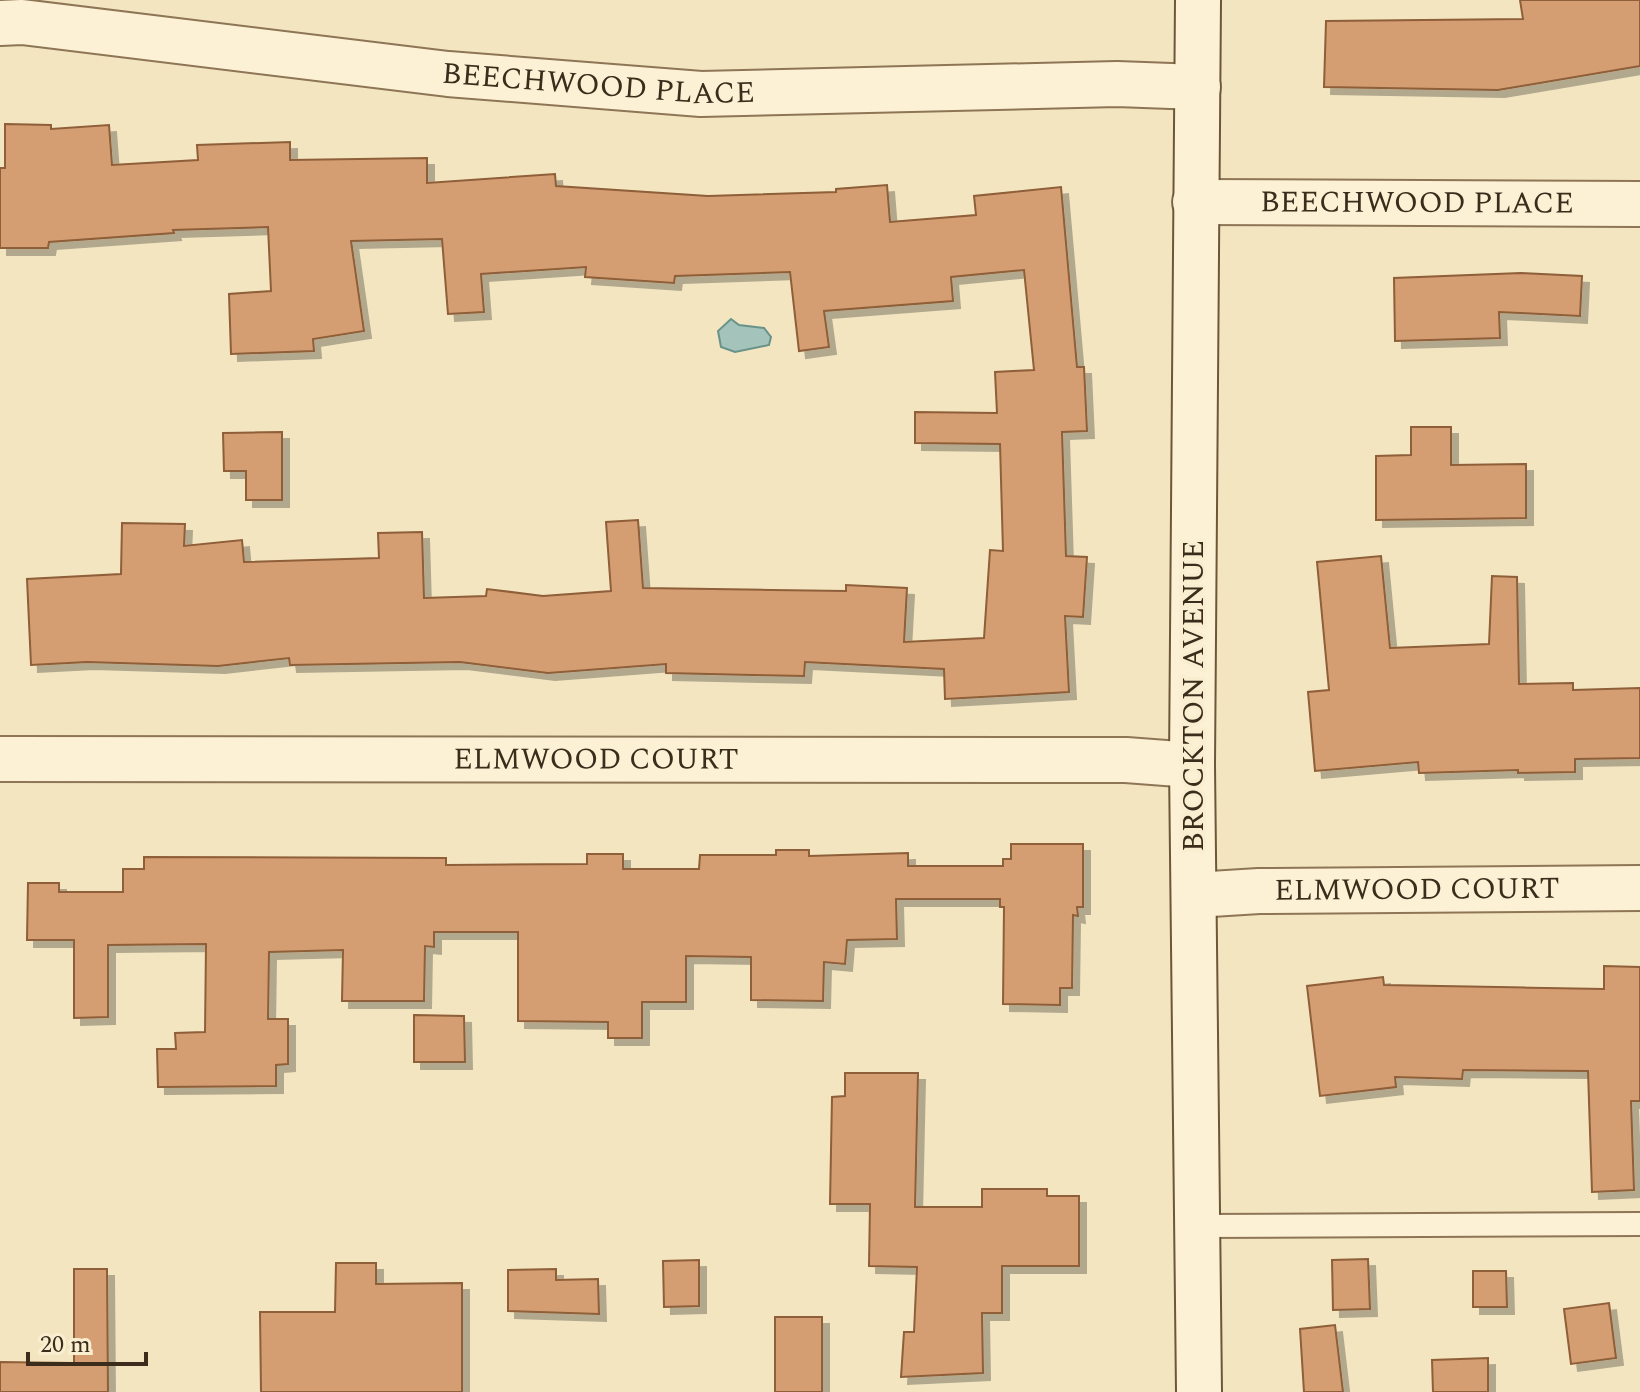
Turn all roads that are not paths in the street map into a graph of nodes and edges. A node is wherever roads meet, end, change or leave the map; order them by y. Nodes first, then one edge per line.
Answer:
1 (1198, 0) edge
2 (0, 23) edge
3 (1198, 87) junction
4 (1195, 202) junction
5 (1640, 204) edge
6 (0, 759) edge
7 (1192, 765) junction
8 (1640, 888) edge
9 (1195, 895) junction
10 (1640, 1224) edge
11 (1197, 1226) junction
12 (1199, 1392) edge

1 - 3 street, BROCKTON AVENUE
2 - 3 street, BEECHWOOD PLACE
3 - 4 street, BROCKTON AVENUE
4 - 5 street, BEECHWOOD PLACE
4 - 7 street, BROCKTON AVENUE
6 - 7 street, ELMWOOD COURT
7 - 9 street, BROCKTON AVENUE
8 - 9 street, ELMWOOD COURT
9 - 11 street, BROCKTON AVENUE
10 - 11 lane
11 - 12 street, BROCKTON AVENUE

